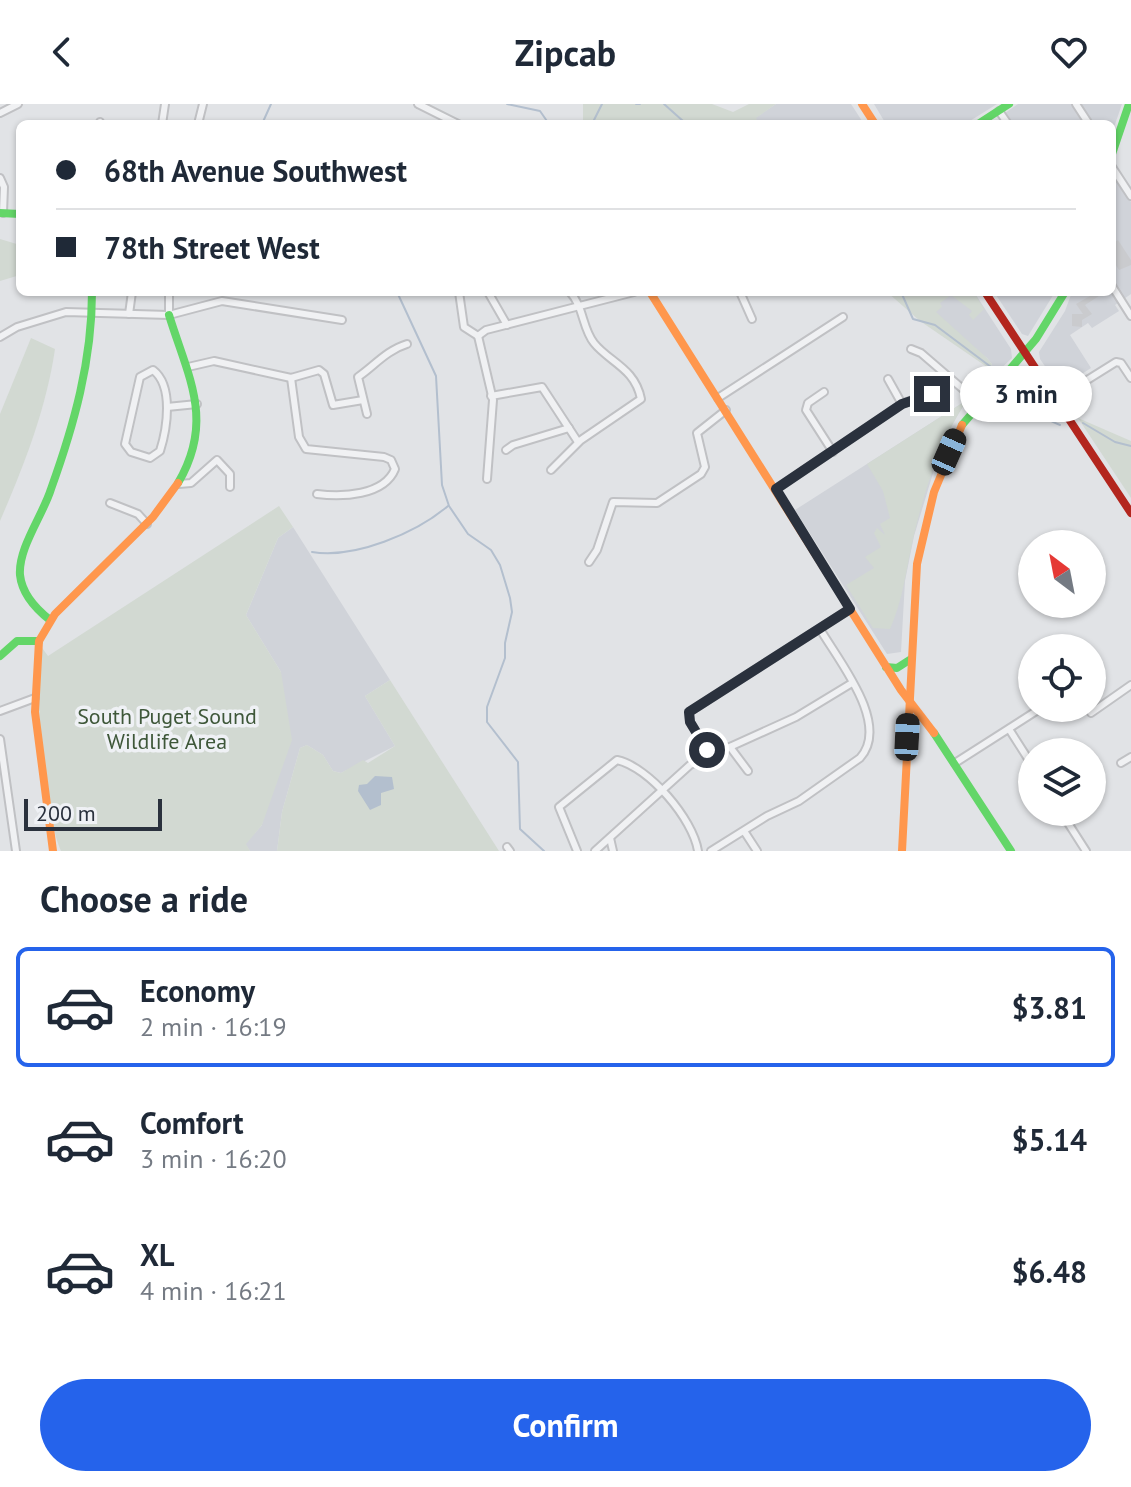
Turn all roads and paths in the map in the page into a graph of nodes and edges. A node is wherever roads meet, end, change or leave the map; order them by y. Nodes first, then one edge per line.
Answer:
1 (18, 104) edge
2 (418, 104) edge
3 (1009, 104) edge
4 (1129, 104) edge
5 (999, 111) junction
6 (0, 113) edge
7 (450, 120) edge
8 (984, 120) edge
9 (1005, 120) edge
10 (1116, 142) edge
11 (1116, 173) edge
12 (0, 178) edge
13 (1131, 196) edge
14 (2, 213) edge
15 (1116, 292) edge
16 (92, 296) edge
17 (131, 296) edge
18 (169, 296) edge
19 (460, 296) edge
20 (490, 296) edge
21 (573, 296) edge
22 (619, 296) edge
23 (653, 296) edge
24 (742, 296) edge
25 (988, 296) edge
26 (1063, 296) edge
27 (1131, 296) edge
28 (1122, 302) junction
29 (580, 306) junction
30 (92, 312) junction
31 (129, 314) junction
32 (169, 315) junction
33 (1131, 316) edge
34 (843, 317) dead end
35 (752, 319) dead end
36 (342, 320) dead end
37 (507, 325) junction
38 (478, 336) junction
39 (0, 337) edge
40 (407, 344) dead end
41 (911, 349) dead end
42 (1026, 355) junction
43 (188, 367) junction
44 (291, 378) junction
45 (1131, 378) edge
46 (888, 379) dead end
47 (824, 392) dead end
48 (491, 396) junction
49 (918, 397) dead end
50 (718, 398) junction
51 (363, 400) junction
52 (979, 403) junction
53 (197, 404) junction
54 (902, 404) junction
55 (167, 407) junction
56 (1063, 409) junction
57 (726, 410) junction
58 (367, 414) dead end
59 (569, 428) junction
60 (578, 442) junction
61 (506, 450) dead end
62 (833, 452) junction
63 (551, 470) dead end
64 (487, 481) dead end
65 (179, 484) junction
66 (230, 487) dead end
67 (776, 489) junction
68 (317, 494) dead end
69 (110, 503) dead end
70 (1131, 513) edge
71 (147, 524) junction
72 (589, 562) dead end
73 (850, 609) junction
74 (50, 620) junction
75 (820, 629) junction
76 (39, 641) junction
77 (0, 656) edge
78 (911, 659) junction
79 (886, 667) junction
80 (852, 683) junction
81 (1131, 685) edge
82 (35, 698) junction
83 (909, 698) junction
84 (1106, 702) edge
85 (0, 711) edge
86 (1020, 722) edge
87 (1009, 729) junction
88 (0, 739) edge
89 (1018, 743) edge
90 (730, 747) junction
91 (709, 754) junction
92 (1131, 757) edge
93 (955, 763) junction
94 (1121, 763) dead end
95 (748, 771) dead end
96 (662, 789) junction
97 (1070, 826) edge
98 (744, 831) junction
99 (610, 838) junction
100 (16, 851) edge
101 (53, 851) edge
102 (577, 851) edge
103 (595, 851) edge
104 (613, 851) edge
105 (698, 851) edge
106 (711, 851) edge
107 (757, 851) edge
108 (902, 851) edge
109 (1011, 851) edge
110 (1086, 851) edge

1 - 6 street
2 - 7 street
3 - 5 street
4 - 10 street
5 - 8 street
5 - 9 street
11 - 13 street
12 - 14 street
15 - 28 street
16 - 30 street
17 - 31 street
18 - 32 street
19 - 38 street
20 - 37 street
21 - 29 street
22 - 29 street
23 - 50 street
24 - 35 street
25 - 42 street
26 - 42 street
27 - 28 street
28 - 33 street
29 - 37 street
29 - 60 street
30 - 31 street
30 - 39 street
30 - 74 street
31 - 32 street
32 - 36 street
32 - 43 street
34 - 50 street
37 - 38 street
38 - 48 street
40 - 51 street
41 - 52 street
42 - 52 street
42 - 56 street
43 - 44 street
43 - 53 street
44 - 51 street
44 - 68 street
45 - 56 street
46 - 54 street
47 - 62 street
48 - 59 street
48 - 64 street
49 - 54 street
50 - 57 street
51 - 58 street
52 - 78 street
53 - 55 street
53 - 65 street
54 - 62 street
55 - 55 street
56 - 70 street
57 - 67 street
57 - 72 street
59 - 60 street
59 - 61 street
60 - 63 street
62 - 67 street
65 - 66 street
65 - 71 street
67 - 73 street
69 - 71 street
71 - 74 street
73 - 75 street
73 - 79 street
74 - 76 street
75 - 80 street
75 - 91 street
76 - 77 street
76 - 82 street
78 - 79 street
78 - 83 street
79 - 83 street
80 - 90 street
80 - 98 street
81 - 84 street
82 - 85 street
82 - 101 street
83 - 93 street
83 - 108 street
86 - 87 street
87 - 89 street
87 - 93 street
88 - 100 street
90 - 91 street
90 - 95 street
91 - 96 street
92 - 94 street
93 - 109 street
96 - 99 street
96 - 102 street
96 - 105 street
97 - 110 street
98 - 106 street
98 - 107 street
99 - 103 street
99 - 104 street

